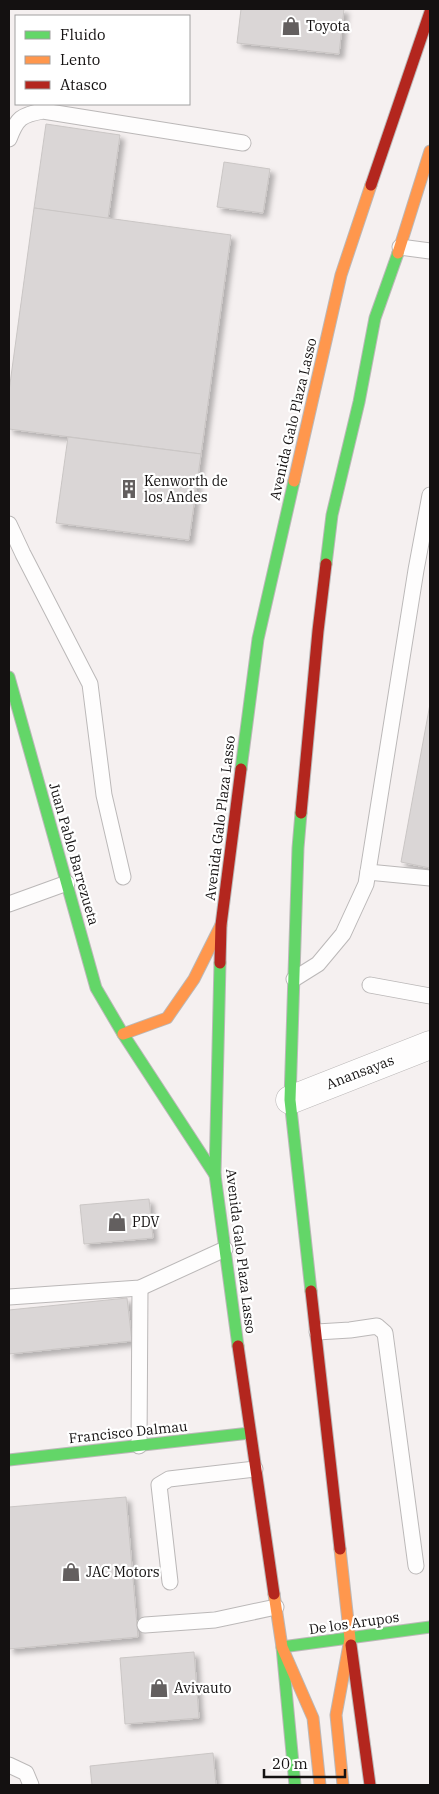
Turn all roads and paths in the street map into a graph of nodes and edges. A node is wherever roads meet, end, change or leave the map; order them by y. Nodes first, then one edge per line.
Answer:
1 (430, 12) edge
2 (9, 139) edge
3 (243, 143) dead end
4 (430, 151) edge
5 (413, 205) junction
6 (430, 208) edge
7 (400, 248) junction
8 (430, 251) edge
9 (430, 495) edge
10 (9, 524) edge
11 (9, 677) edge
12 (368, 872) junction
13 (122, 877) dead end
14 (430, 878) edge
15 (67, 883) junction
16 (9, 904) edge
17 (222, 925) junction
18 (294, 979) junction
19 (370, 985) dead end
20 (430, 996) edge
21 (123, 1034) junction
22 (430, 1045) edge
23 (290, 1100) junction
24 (215, 1175) junction
25 (225, 1249) junction
26 (140, 1288) junction
27 (9, 1297) edge
28 (317, 1332) junction
29 (250, 1434) junction
30 (139, 1446) junction
31 (9, 1460) edge
32 (255, 1469) junction
33 (416, 1566) dead end
34 (170, 1582) dead end
35 (276, 1607) junction
36 (145, 1624) dead end
37 (430, 1627) edge
38 (350, 1639) junction
39 (282, 1647) junction
40 (9, 1765) edge
41 (31, 1785) edge
42 (295, 1785) edge
43 (320, 1785) edge
44 (343, 1785) edge
45 (370, 1785) edge

1 - 17 main road, Avenida Galo Plaza Lasso
2 - 3 lane
4 - 5 main road
5 - 6 lane
5 - 7 main road
7 - 8 lane
7 - 18 main road
9 - 12 lane
10 - 13 lane
11 - 15 main road, Juan Pablo Barrezueta
12 - 14 lane
12 - 18 lane
15 - 16 lane
15 - 21 main road, Juan Pablo Barrezueta
17 - 21 main road
17 - 24 main road, Avenida Galo Plaza Lasso
18 - 23 main road
19 - 20 lane
21 - 24 main road, Juan Pablo Barrezueta
22 - 23 street, Anansayas
23 - 28 main road
24 - 25 main road, Avenida Galo Plaza Lasso
25 - 26 lane
25 - 29 main road, Avenida Galo Plaza Lasso
26 - 27 lane
26 - 30 lane
28 - 33 lane
28 - 38 main road
29 - 30 main road, Francisco Dalmau
29 - 32 main road, Avenida Galo Plaza Lasso
30 - 31 main road, Francisco Dalmau
32 - 34 lane
32 - 35 main road, Avenida Galo Plaza Lasso
35 - 36 lane
35 - 39 main road, Avenida Galo Plaza Lasso
37 - 38 main road, De los Arupos
38 - 39 main road, De los Arupos
38 - 44 main road
38 - 45 main road
39 - 42 main road, Avenida Galo Plaza Lasso
39 - 43 main road, Avenida Galo Plaza Lasso
40 - 41 lane

